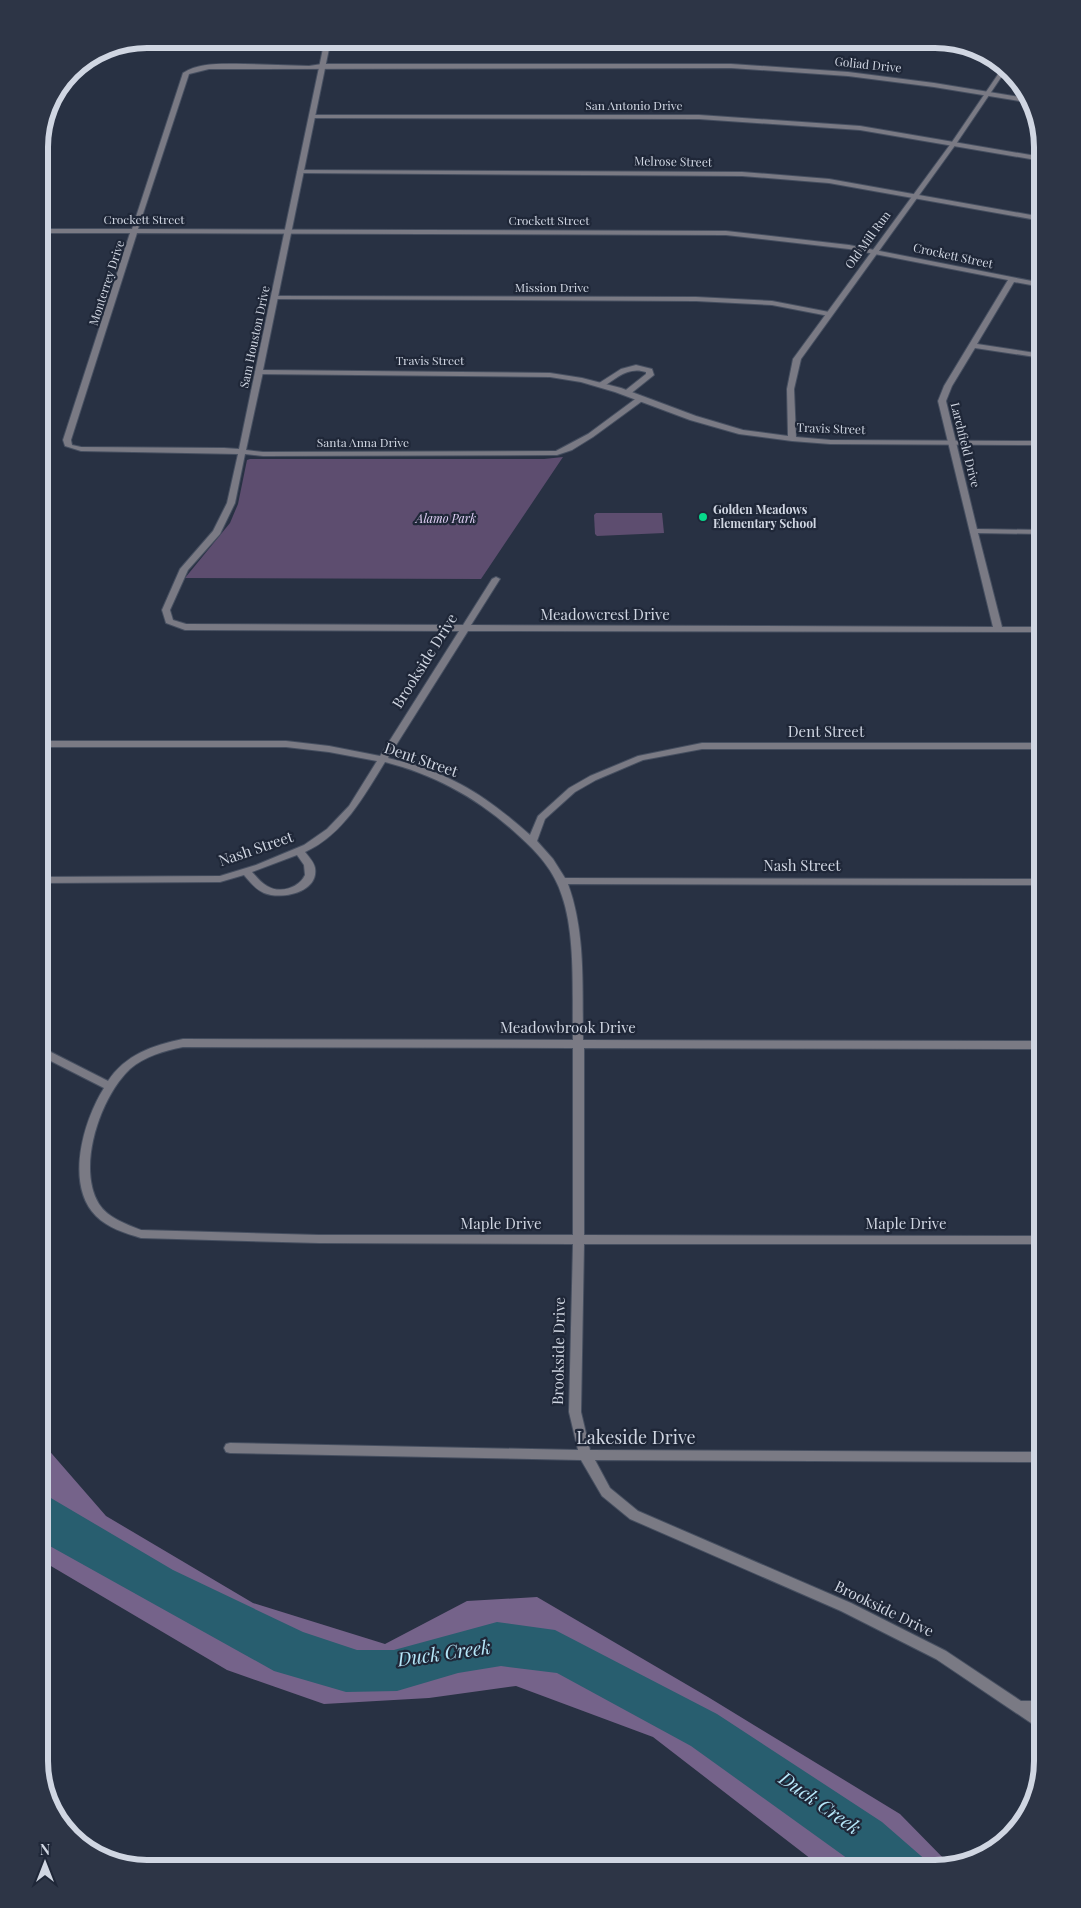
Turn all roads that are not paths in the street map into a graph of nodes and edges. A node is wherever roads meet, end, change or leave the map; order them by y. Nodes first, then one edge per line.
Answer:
1 (326, 48) edge
2 (322, 66) junction
3 (190, 70) joint
4 (1001, 73) edge
5 (988, 94) junction
6 (1022, 99) edge
7 (312, 117) junction
8 (954, 143) junction
9 (1034, 158) edge
10 (300, 172) junction
11 (915, 195) junction
12 (1034, 217) edge
13 (51, 231) dead end
14 (135, 232) junction
15 (288, 232) junction
16 (874, 251) junction
17 (1012, 280) junction
18 (1034, 284) edge
19 (274, 298) junction
20 (828, 314) junction
21 (972, 345) junction
22 (1034, 355) edge
23 (259, 372) junction
24 (600, 385) junction
25 (626, 393) junction
26 (641, 398) junction
27 (792, 439) junction
28 (953, 442) junction
29 (1034, 442) edge
30 (69, 446) joint
31 (242, 453) junction
32 (975, 531) junction
33 (1034, 532) edge
34 (496, 579) dead end
35 (169, 621) joint
36 (464, 628) junction
37 (998, 630) junction
38 (1034, 630) edge
39 (48, 744) edge
40 (1034, 746) edge
41 (382, 760) junction
42 (532, 841) junction
43 (298, 851) junction
44 (245, 871) junction
45 (48, 880) edge
46 (562, 881) junction
47 (1034, 882) edge
48 (578, 1044) junction
49 (1034, 1045) edge
50 (48, 1055) edge
51 (108, 1086) junction
52 (577, 1238) junction
53 (1034, 1240) edge
54 (230, 1448) dead end
55 (585, 1455) junction
56 (1034, 1457) edge
57 (1021, 1707) junction
58 (1034, 1707) edge
59 (1034, 1716) edge

1 - 2 street, Sam Houston Drive
2 - 3 street, Goliad Drive
2 - 5 street, Goliad Drive
2 - 7 street, Sam Houston Drive
3 - 14 street, Monterrey Drive
4 - 5 street, Old Mill Run
5 - 6 street, Goliad Drive
5 - 8 street, Old Mill Run
7 - 8 street, San Antonio Drive
7 - 10 street, Sam Houston Drive
8 - 9 street, San Antonio Drive
8 - 11 street, Old Mill Run
10 - 11 street, Melrose Street
10 - 15 street, Sam Houston Drive
11 - 12 street, Melrose Street
11 - 16 street, Old Mill Run
13 - 14 street, Crockett Street
14 - 15 street, Crockett Street
14 - 30 street, Monterrey Drive
15 - 16 street, Crockett Street
15 - 19 street, Sam Houston Drive
16 - 17 street, Crockett Street
16 - 20 street, Old Mill Run
17 - 18 street, Crockett Street
17 - 21 street, Larchfield Drive
19 - 20 street, Mission Drive
19 - 23 street, Sam Houston Drive
20 - 27 street, Old Mill Run
21 - 22 street
21 - 28 street, Larchfield Drive
23 - 24 street, Travis Street
23 - 31 street, Sam Houston Drive
24 - 25 street, Travis Street
24 - 25 street
25 - 26 street, Travis Street
26 - 27 street, Travis Street
26 - 31 street, Santa Anna Drive
27 - 28 street, Travis Street
28 - 29 street, Travis Street
28 - 32 street, Larchfield Drive
30 - 31 street, Santa Anna Drive
31 - 35 street, Sam Houston Drive
32 - 33 street
32 - 37 street, Larchfield Drive
34 - 36 street, Brookside Drive
35 - 36 street, Meadowcrest Drive
36 - 37 street, Meadowcrest Drive
36 - 41 street, Brookside Drive
37 - 38 street, Meadowcrest Drive
39 - 41 street, Dent Street
40 - 42 street, Dent Street
41 - 42 street, Dent Street
41 - 43 street, Nash Street
42 - 46 street, Brookside Drive
43 - 44 street, Nash Street
43 - 44 street
44 - 45 street, Nash Street
46 - 47 street, Nash Street
46 - 48 street, Brookside Drive
48 - 49 street, Meadowbrook Drive
48 - 51 street, Meadowbrook Drive
48 - 52 street, Brookside Drive
50 - 51 street
51 - 52 street, Maple Drive
52 - 53 street, Maple Drive
52 - 55 street, Brookside Drive
54 - 55 street, Lakeside Drive
55 - 56 street, Lakeside Drive
55 - 57 street, Brookside Drive
57 - 58 street
57 - 59 street, Brookside Drive

